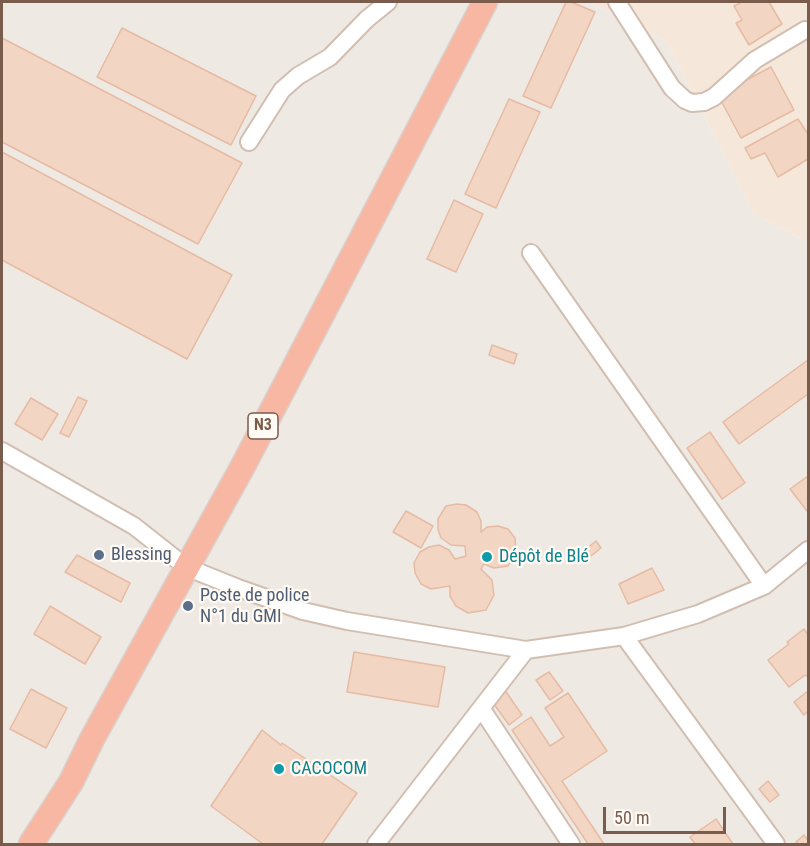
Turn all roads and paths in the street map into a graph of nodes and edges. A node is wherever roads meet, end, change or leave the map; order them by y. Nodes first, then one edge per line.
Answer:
1 (388, 2) edge
2 (485, 2) edge
3 (616, 2) edge
4 (805, 30) dead end
5 (249, 142) dead end
6 (531, 253) dead end
7 (2, 451) edge
8 (808, 550) edge
9 (186, 567) junction
10 (764, 586) junction
11 (624, 636) junction
12 (526, 650) junction
13 (481, 708) junction
14 (31, 844) edge
15 (376, 844) edge
16 (571, 844) edge
17 (776, 844) edge

1 - 5 street
2 - 9 highway, N3
3 - 4 street
6 - 10 street
7 - 9 street
8 - 10 street
9 - 12 street
9 - 14 highway, N3
10 - 11 street
11 - 12 street
11 - 17 street
12 - 13 street
13 - 15 street
13 - 16 street

